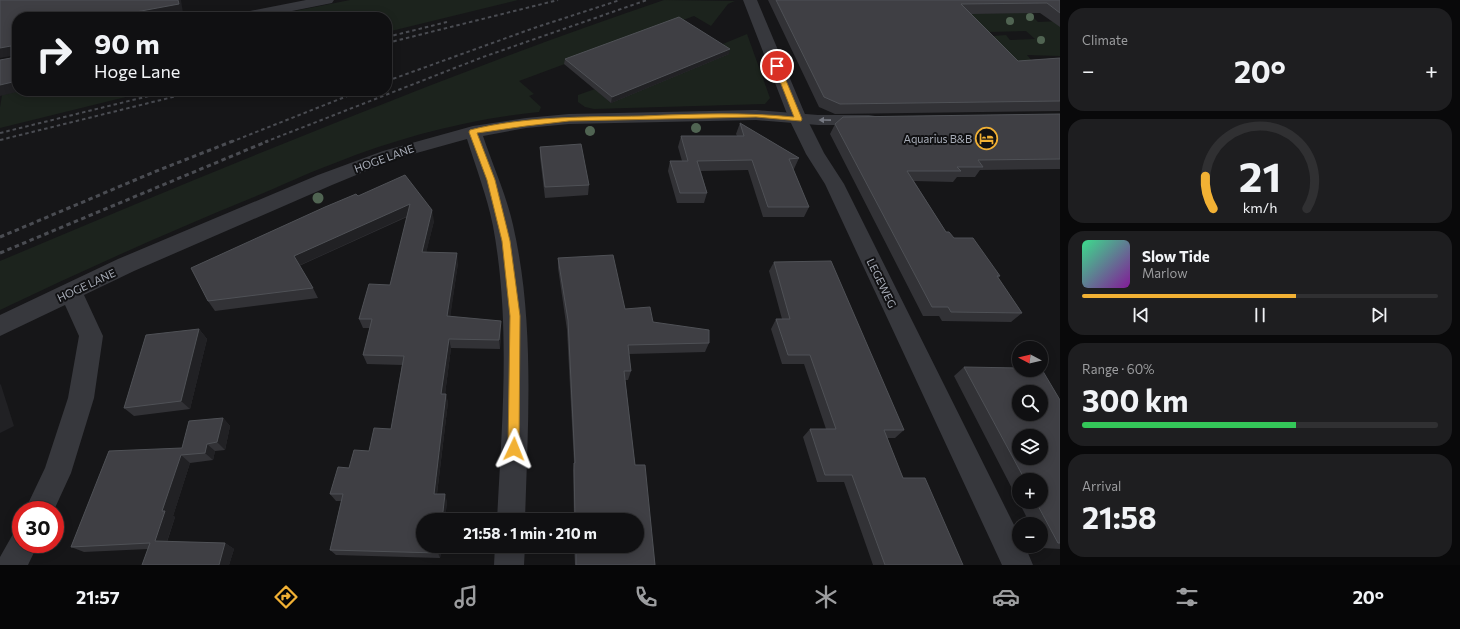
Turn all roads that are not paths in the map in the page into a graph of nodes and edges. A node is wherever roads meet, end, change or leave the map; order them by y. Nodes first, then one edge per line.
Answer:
1 (327, 0) edge
2 (750, 0) edge
3 (266, 12) edge
4 (798, 119) junction
5 (882, 120) edge
6 (473, 132) junction
7 (71, 292) junction
8 (0, 326) edge
9 (43, 501) edge
10 (511, 513) edge
11 (18, 553) edge
12 (510, 553) edge
13 (12, 565) edge
14 (509, 565) edge
15 (1018, 565) edge

1 - 3 street
2 - 4 street, LEGEWEG
5 -> 4 street, HOGE LANE
4 - 6 street, HOGE LANE
4 - 15 street, LEGEWEG
6 - 7 street, HOGE LANE
6 - 10 street
7 - 8 street, HOGE LANE
7 - 9 street
11 - 13 street
12 - 14 street

